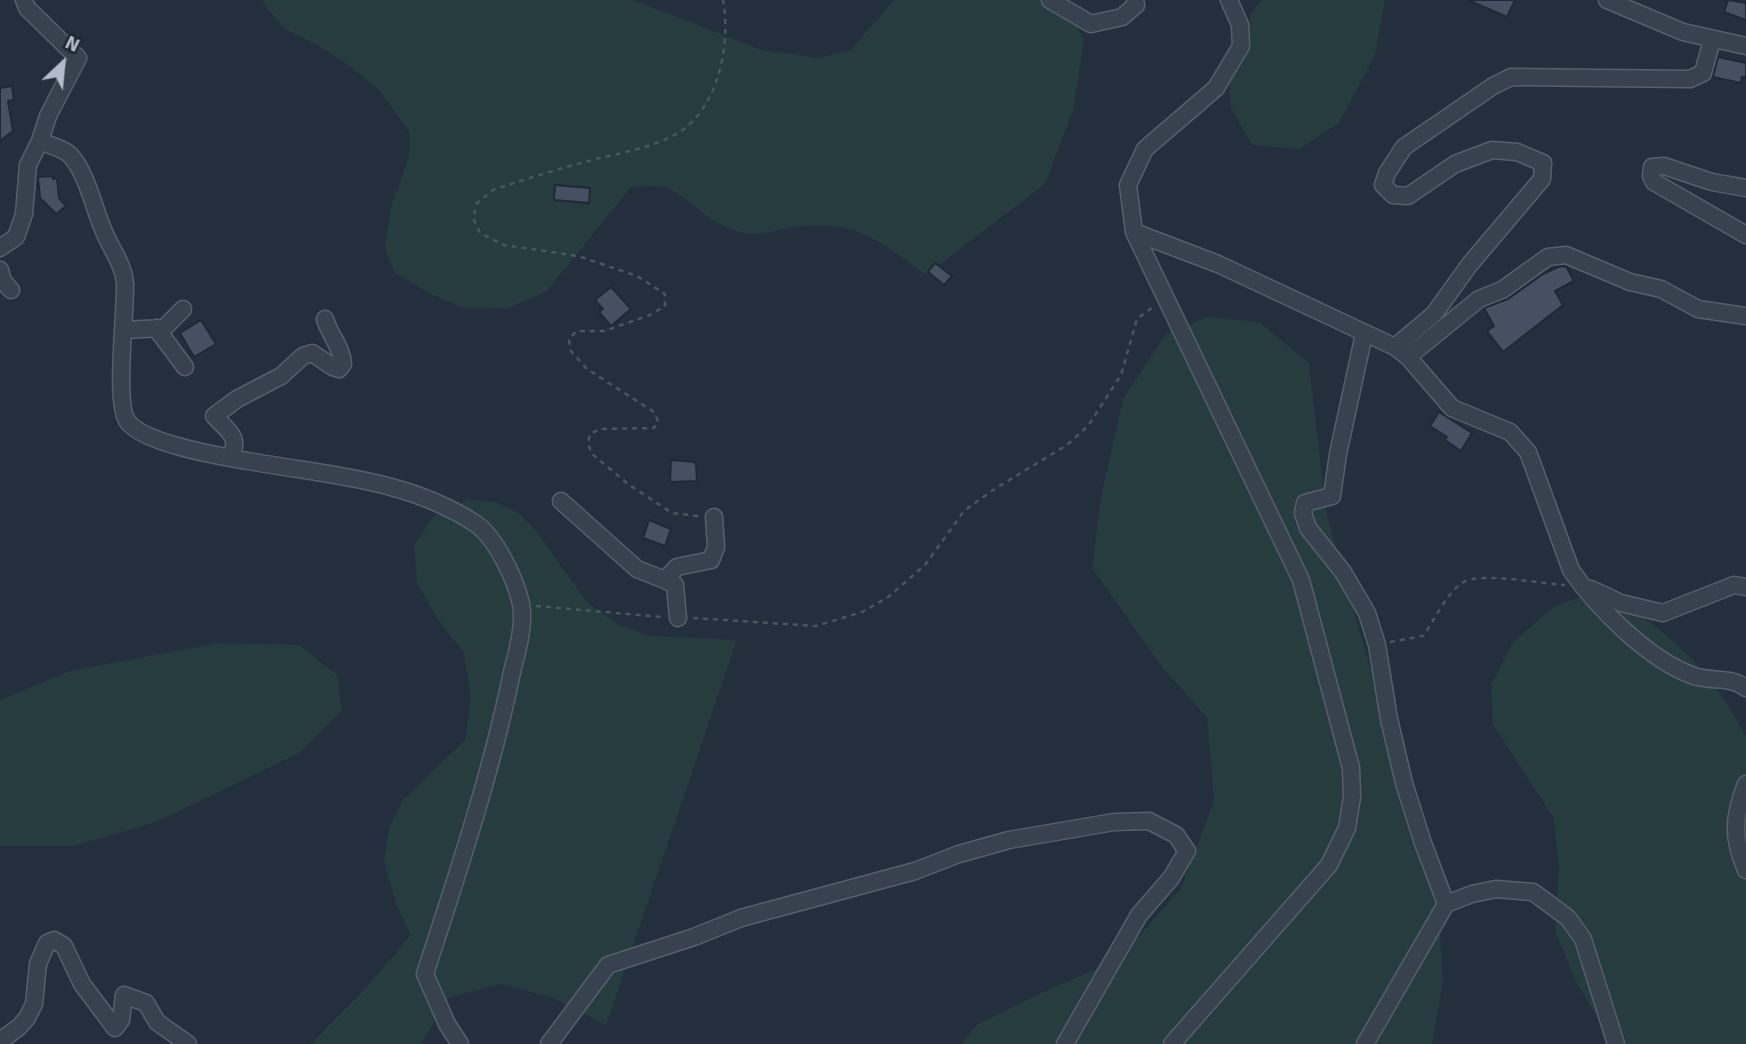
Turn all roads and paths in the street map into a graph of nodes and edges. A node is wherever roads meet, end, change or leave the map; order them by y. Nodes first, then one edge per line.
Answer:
1 (24, 0) edge
2 (723, 0) edge
3 (1049, 0) edge
4 (1135, 0) edge
5 (1229, 0) edge
6 (1607, 0) edge
7 (1712, 40) junction
8 (1746, 46) edge
9 (40, 141) junction
10 (1746, 188) edge
11 (1134, 232) junction
12 (1746, 235) edge
13 (0, 248) edge
14 (0, 270) edge
15 (10, 290) dead end
16 (1167, 297) junction
17 (183, 309) dead end
18 (1746, 316) edge
19 (325, 320) dead end
20 (156, 328) junction
21 (123, 330) junction
22 (1364, 334) junction
23 (1401, 352) junction
24 (186, 367) dead end
25 (231, 458) junction
26 (561, 501) dead end
27 (715, 517) joint
28 (665, 580) junction
29 (1582, 585) junction
30 (1746, 587) edge
31 (521, 605) junction
32 (678, 618) junction
33 (1377, 645) junction
34 (1746, 688) edge
35 (1746, 784) edge
36 (1746, 870) edge
37 (1446, 904) junction
38 (0, 1041) edge
39 (188, 1044) edge
40 (460, 1044) edge
41 (549, 1044) edge
42 (1065, 1044) edge
43 (1172, 1044) edge
44 (1365, 1044) edge
45 (1616, 1044) edge

1 - 9 street
2 - 27 path
3 - 4 street
5 - 11 street
6 - 7 street
7 - 8 street
7 - 23 street
9 - 13 street
9 - 21 street
10 - 12 street
11 - 16 street
11 - 22 street
14 - 15 street
16 - 32 path
16 - 43 street
17 - 20 street
18 - 23 street
19 - 25 street
20 - 21 street
20 - 24 street
21 - 25 street
22 - 23 street
22 - 33 street
23 - 29 street
25 - 31 street
26 - 28 street
27 - 28 street
28 - 32 street
29 - 30 street
29 - 33 path
29 - 34 street
31 - 32 path
31 - 40 street
33 - 37 street
35 - 36 street
37 - 44 street
37 - 45 street
38 - 39 street
41 - 42 street

